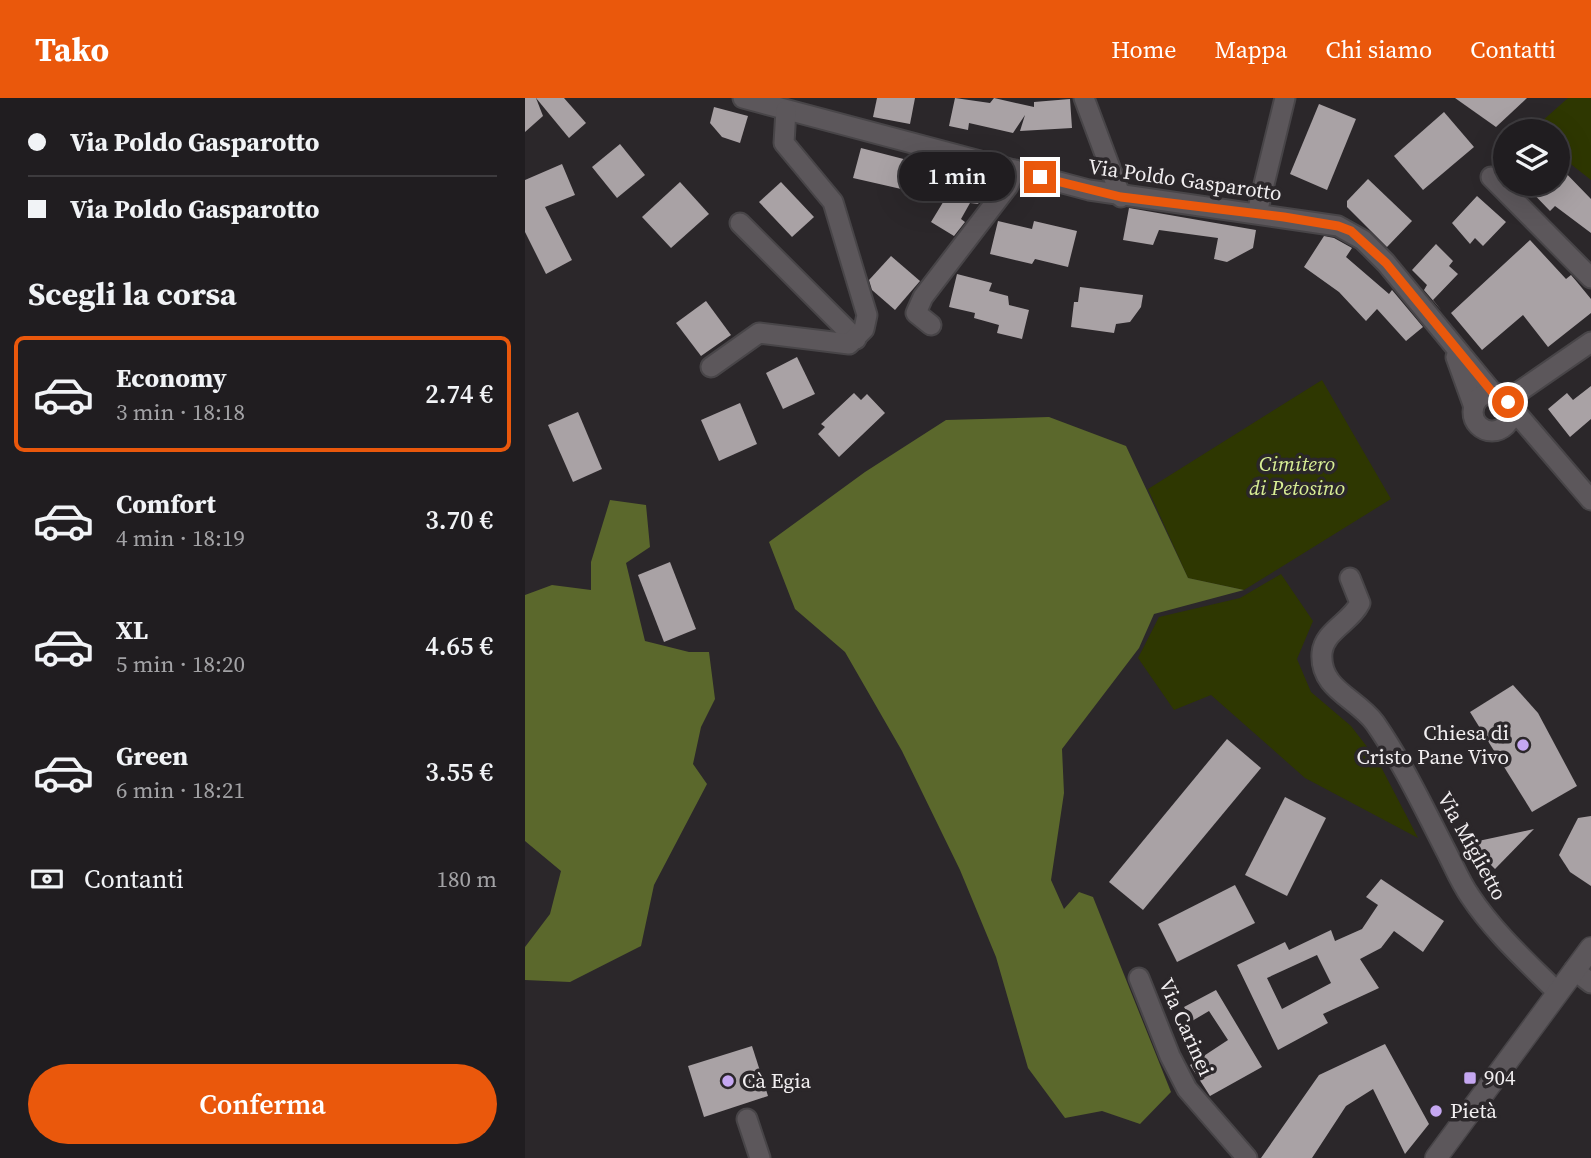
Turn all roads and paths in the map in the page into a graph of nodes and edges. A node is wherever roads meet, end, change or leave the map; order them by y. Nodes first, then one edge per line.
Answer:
1 (743, 98) edge
2 (1084, 98) edge
3 (1285, 98) edge
4 (796, 107) edge
5 (1015, 170) junction
6 (1491, 177) dead end
7 (1121, 197) junction
8 (1257, 213) junction
9 (740, 223) dead end
10 (1591, 278) edge
11 (931, 326) dead end
12 (856, 339) junction
13 (1591, 342) edge
14 (1452, 346) junction
15 (711, 367) dead end
16 (1504, 400) junction
17 (1474, 407) junction
18 (1591, 500) edge
19 (1350, 578) dead end
20 (1591, 948) edge
21 (1574, 970) junction
22 (1139, 978) dead end
23 (1591, 984) edge
24 (1556, 991) junction
25 (747, 1119) dead end
26 (760, 1158) edge
27 (1247, 1158) edge
28 (1436, 1158) edge

1 - 4 street, Via Poldo Gasparotto
2 - 7 street
3 - 8 street
4 - 5 street, Via Poldo Gasparotto
4 - 12 street
5 - 7 street, Via Poldo Gasparotto
5 - 11 street
6 - 10 street
7 - 8 street, Via Poldo Gasparotto
8 - 14 street, Via Poldo Gasparotto
9 - 12 street
12 - 15 street
13 - 16 street
14 - 16 street, Via Poldo Gasparotto
14 - 17 street, Via Poldo Gasparotto
16 - 17 street
16 - 17 street
16 - 18 street, Via Poldo Gasparotto
19 - 24 street, Via Miglietto
20 - 21 street
21 - 23 street
21 - 24 street
22 - 27 street, Via Carinei
24 - 28 street
25 - 26 street

